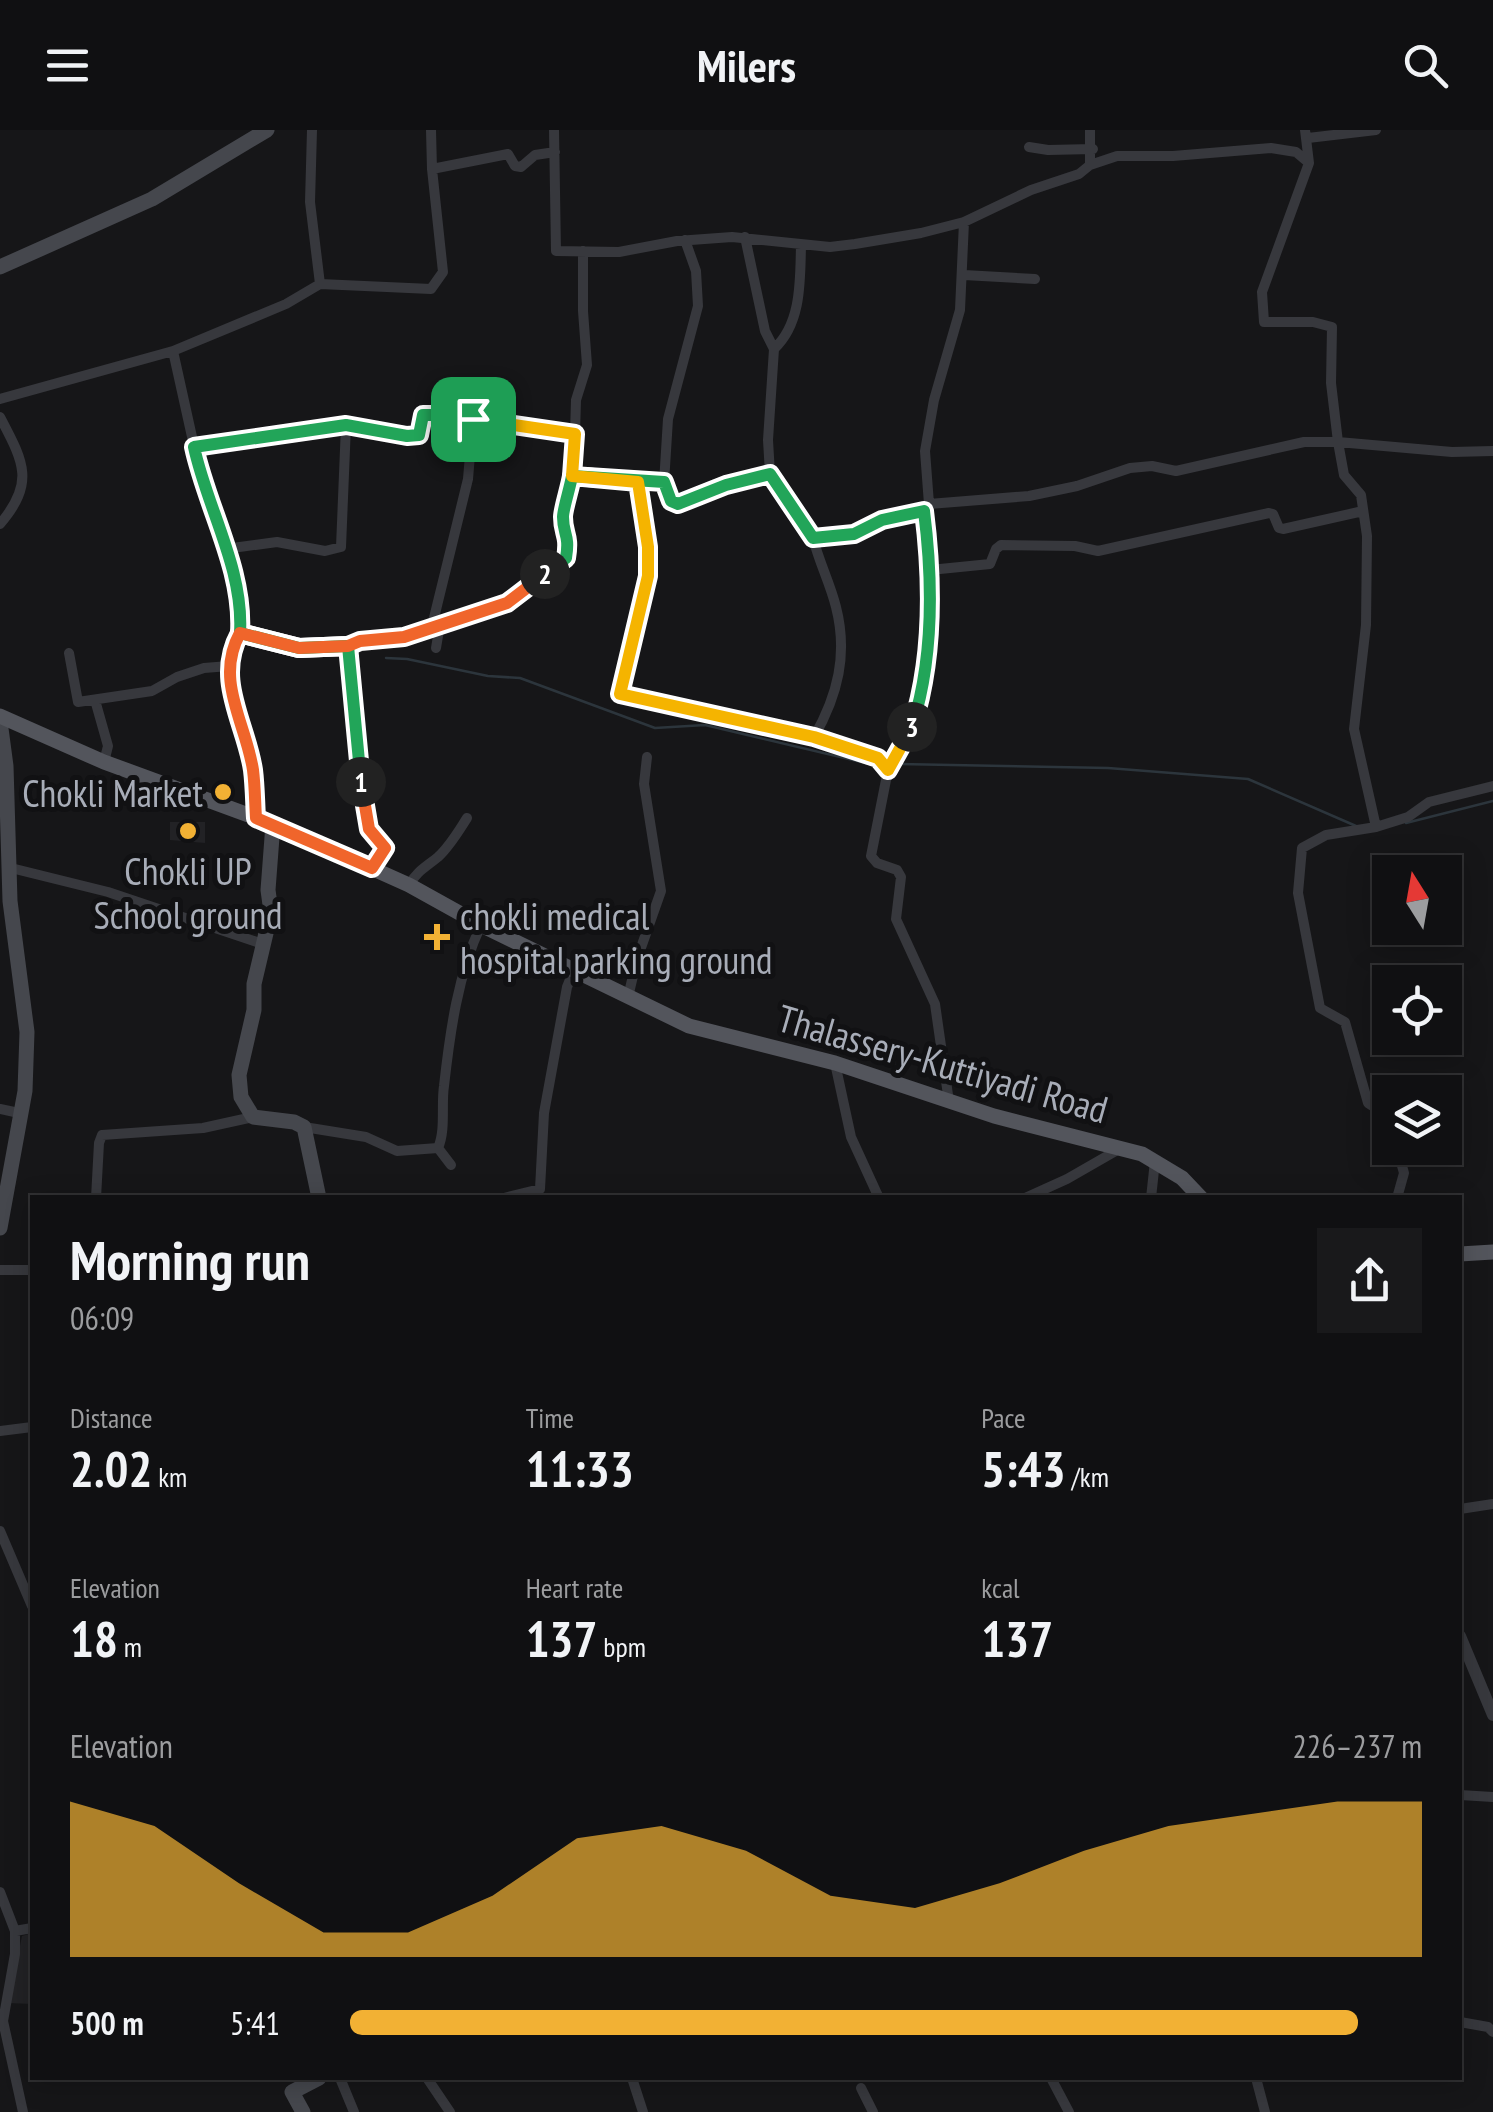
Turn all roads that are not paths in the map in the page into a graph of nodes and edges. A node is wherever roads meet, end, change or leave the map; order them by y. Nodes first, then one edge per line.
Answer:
1 (268, 130) edge
2 (312, 130) edge
3 (431, 130) edge
4 (554, 130) edge
5 (1090, 130) edge
6 (1376, 130) edge
7 (1306, 134) edge
8 (1030, 147) dead end
9 (1092, 148) junction
10 (554, 152) junction
11 (1309, 163) junction
12 (1090, 165) junction
13 (432, 169) junction
14 (964, 222) junction
15 (745, 238) junction
16 (686, 240) junction
17 (801, 245) junction
18 (583, 251) junction
19 (0, 267) edge
20 (964, 275) junction
21 (1035, 279) dead end
22 (320, 284) junction
23 (774, 349) junction
24 (174, 351) junction
25 (0, 399) edge
26 (0, 417) edge
27 (473, 419) junction
28 (346, 426) junction
29 (575, 434) junction
30 (1338, 442) junction
31 (194, 447) junction
32 (1493, 451) edge
33 (770, 474) junction
34 (572, 476) junction
35 (638, 482) junction
36 (664, 482) junction
37 (926, 507) junction
38 (1363, 512) junction
39 (0, 524) edge
40 (813, 538) junction
41 (225, 549) junction
42 (930, 570) junction
43 (436, 625) junction
44 (240, 633) junction
45 (348, 646) junction
46 (436, 648) dead end
47 (69, 653) dead end
48 (228, 666) junction
49 (95, 700) junction
50 (0, 719) edge
51 (814, 737) junction
52 (647, 757) dead end
53 (104, 762) junction
54 (888, 770) junction
55 (1493, 786) edge
56 (256, 818) junction
57 (468, 818) dead end
58 (273, 824) junction
59 (1373, 827) junction
60 (12, 868) junction
61 (372, 868) junction
62 (409, 885) junction
63 (5, 900) edge
64 (481, 925) junction
65 (263, 944) junction
66 (574, 970) junction
67 (628, 996) junction
68 (835, 1064) junction
69 (949, 1102) junction
70 (1372, 1106) edge
71 (0, 1109) edge
72 (19, 1112) junction
73 (253, 1117) junction
74 (304, 1127) junction
75 (438, 1148) junction
76 (1121, 1148) junction
77 (1155, 1161) junction
78 (451, 1165) dead end
79 (1402, 1165) edge
80 (96, 1195) edge
81 (317, 1195) edge
82 (516, 1195) edge
83 (877, 1195) edge
84 (1032, 1195) edge
85 (1151, 1195) edge
86 (1198, 1195) edge
87 (1399, 1195) edge
88 (0, 1228) edge
89 (1493, 1252) edge
90 (1462, 1254) edge
91 (0, 1270) edge
92 (30, 1270) edge
93 (30, 1427) edge
94 (0, 1432) edge
95 (1493, 1504) edge
96 (1462, 1509) edge
97 (0, 1530) edge
98 (30, 1598) edge
99 (1462, 1641) edge
100 (1493, 1715) edge
101 (1462, 1794) edge
102 (1493, 1797) edge
103 (0, 1892) edge
104 (30, 1928) edge
105 (15, 1932) junction
106 (1462, 2022) edge
107 (1493, 2032) edge
108 (341, 2080) edge
109 (428, 2080) edge
110 (633, 2080) edge
111 (1052, 2080) edge
112 (1257, 2080) edge
113 (288, 2085) edge
114 (862, 2088) dead end
115 (22, 2112) edge
116 (303, 2112) edge
117 (354, 2112) edge
118 (450, 2112) edge
119 (643, 2112) edge
120 (873, 2112) edge
121 (1069, 2112) edge
122 (1265, 2112) edge

1 - 19 main road
2 - 22 street
3 - 13 street
4 - 10 street
5 - 9 street
6 - 7 street
7 - 11 street
8 - 9 street
9 - 12 street
10 - 13 street
10 - 18 street
11 - 12 street
11 - 30 street
12 - 14 street
13 - 22 street
14 - 17 street
14 - 20 street
15 - 16 street
15 - 17 street
15 - 23 street
16 - 18 street
16 - 36 street
17 - 23 street
18 - 29 street
20 - 21 street
20 - 37 street
22 - 24 street
23 - 33 street
24 - 25 street
24 - 31 street
26 - 39 street
27 - 28 street
27 - 29 street
27 - 43 street
28 - 31 street
28 - 41 street
29 - 34 street
30 - 32 street
30 - 37 street
30 - 38 street
31 - 41 street
33 - 36 street
33 - 40 street
34 - 35 street
34 - 43 street
35 - 36 street
35 - 51 street
37 - 40 street
37 - 42 street
38 - 42 street
38 - 59 street
40 - 51 street
41 - 44 street
42 - 54 street
43 - 45 street
43 - 46 street
44 - 45 street
44 - 48 street
45 - 61 street
47 - 49 street
48 - 49 street
48 - 56 street
49 - 53 street
50 - 53 main road, Thalassery-Kuttiyadi Road
50 - 60 main road
51 - 54 street
52 - 67 street
53 - 56 main road, Thalassery-Kuttiyadi Road
54 - 69 street
55 - 59 street
56 - 58 main road, Thalassery-Kuttiyadi Road
57 - 62 street
58 - 61 main road, Thalassery-Kuttiyadi Road
58 - 65 main road
59 - 70 street
60 - 63 main road
60 - 65 street
61 - 62 main road, Thalassery-Kuttiyadi Road
62 - 64 main road, Thalassery-Kuttiyadi Road
63 - 72 main road
64 - 66 main road, Thalassery-Kuttiyadi Road
64 - 75 street
65 - 73 main road
66 - 67 main road, Thalassery-Kuttiyadi Road
66 - 82 street
67 - 68 main road, Thalassery-Kuttiyadi Road
68 - 69 main road, Thalassery-Kuttiyadi Road
68 - 83 street
69 - 76 main road, Thalassery-Kuttiyadi Road
71 - 72 street
72 - 88 main road
73 - 74 main road
73 - 80 street
74 - 75 street
74 - 81 main road
75 - 78 street
76 - 77 main road, Thalassery-Kuttiyadi Road
76 - 84 street
77 - 85 street
77 - 86 main road, Thalassery-Kuttiyadi Road
79 - 87 street
89 - 90 main road
91 - 92 street
93 - 94 street
95 - 96 street
97 - 98 street
99 - 100 street
101 - 102 street
103 - 105 street
104 - 105 street
105 - 115 street
106 - 107 street
108 - 117 street
109 - 118 street
110 - 119 street
111 - 121 street
112 - 122 street
113 - 116 main road
114 - 120 street

